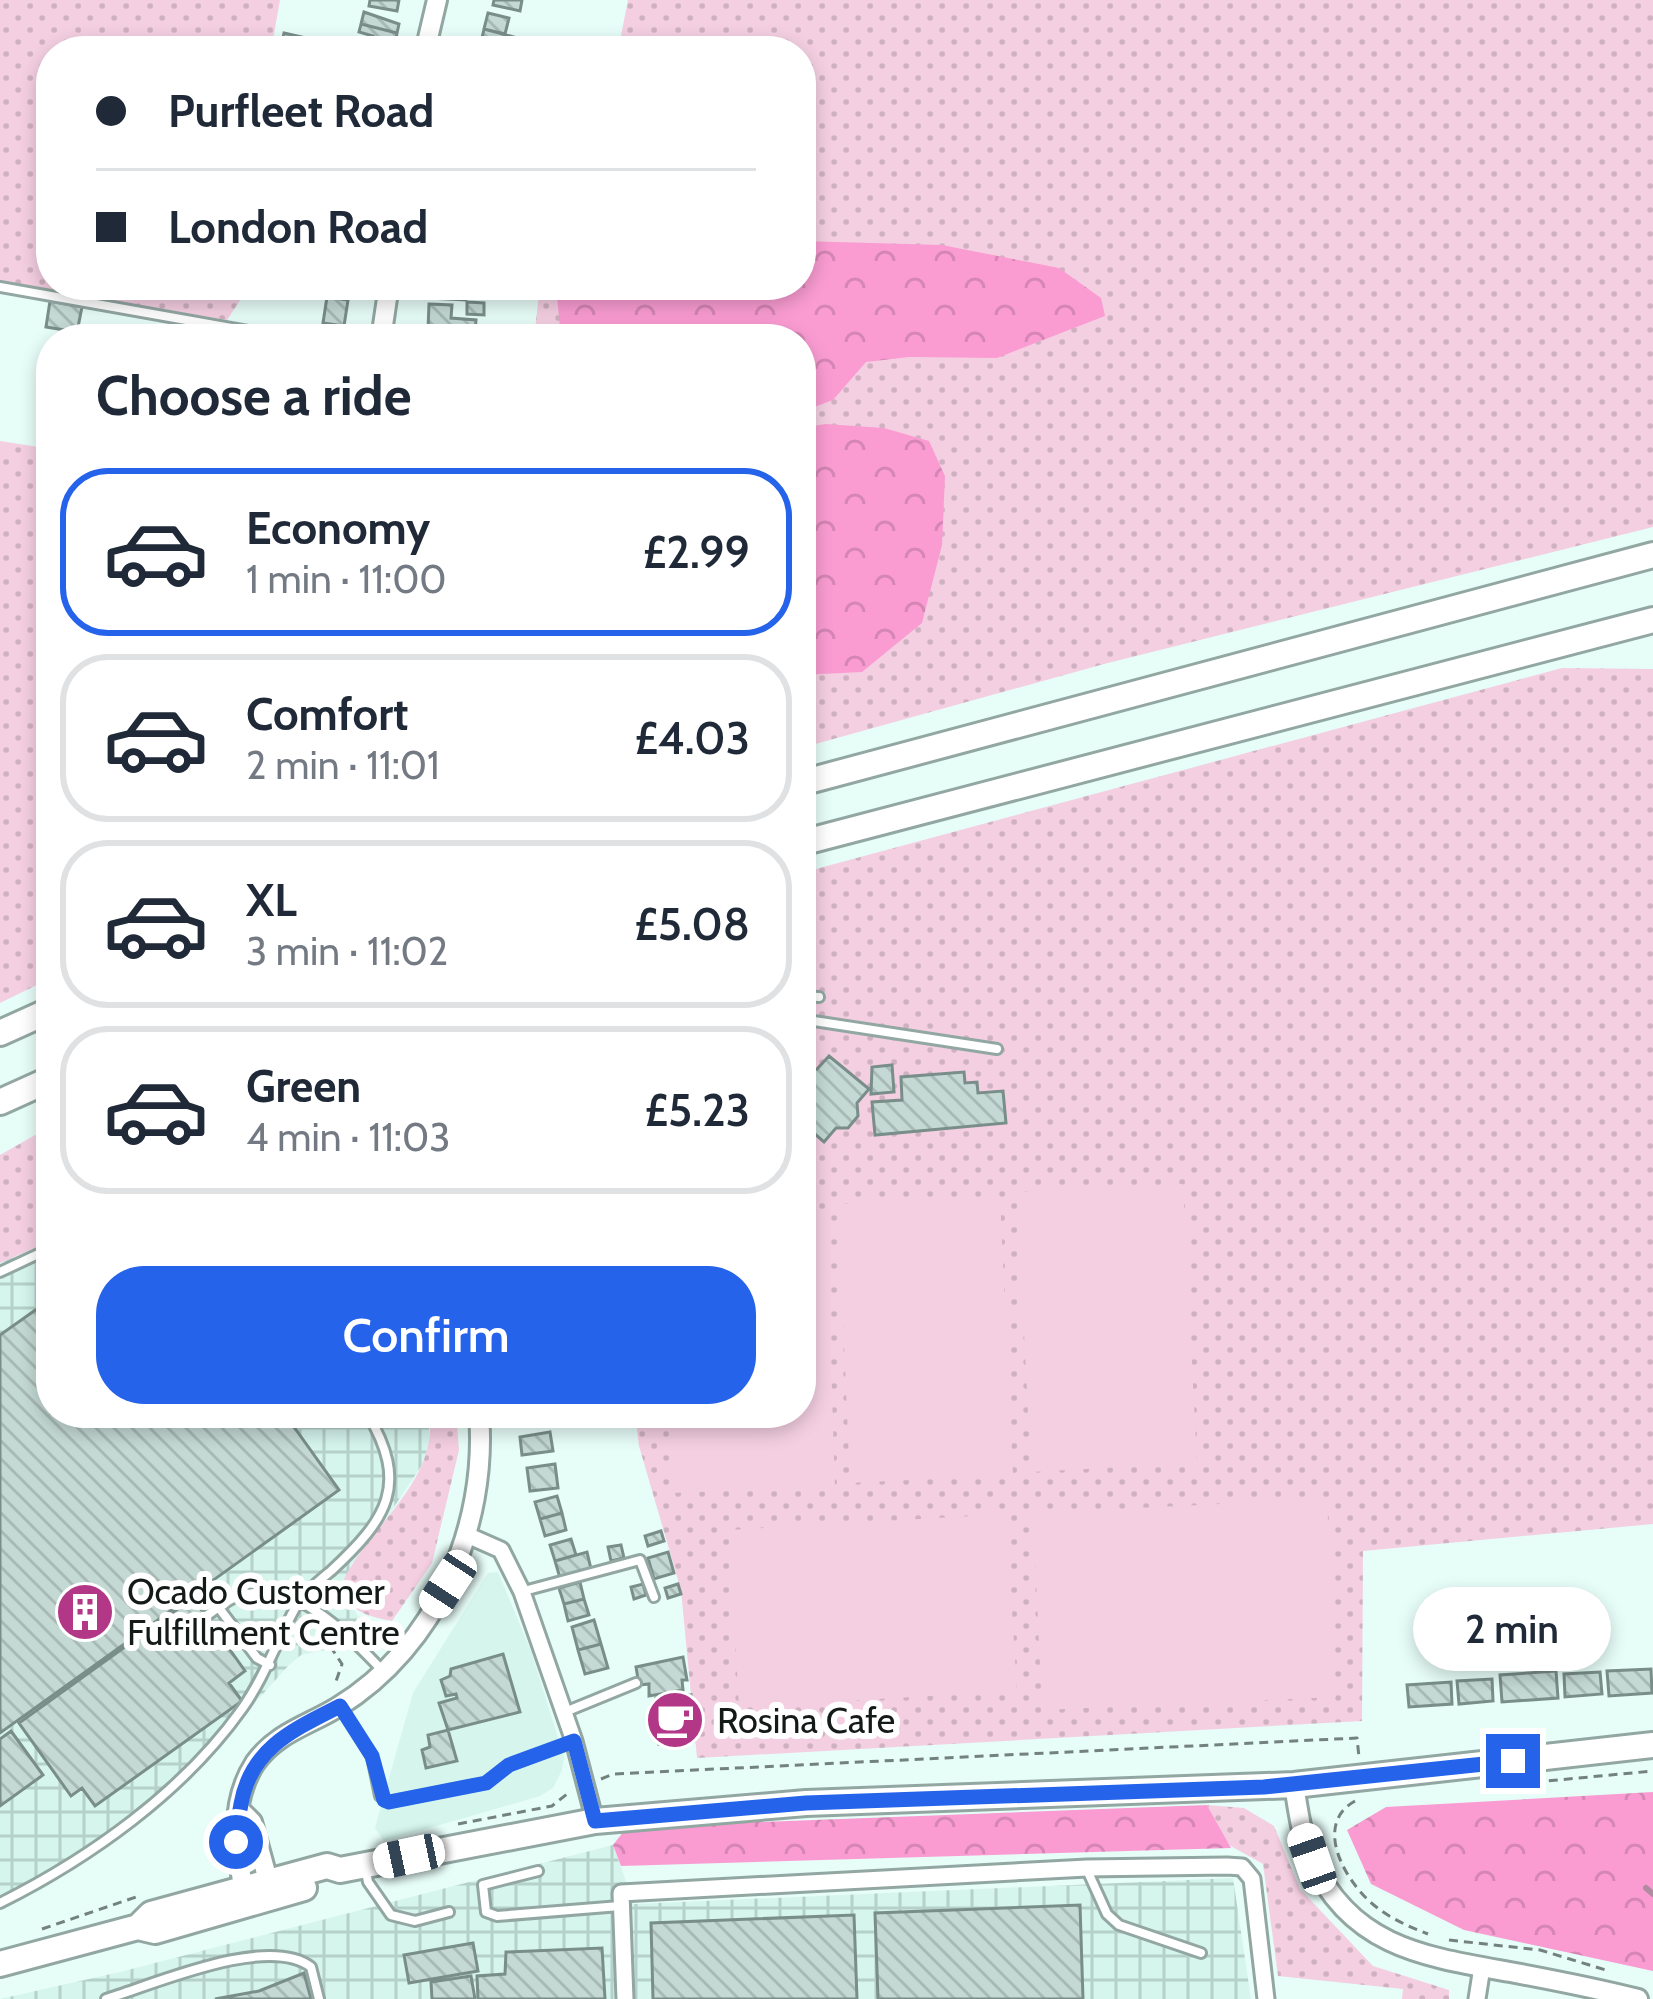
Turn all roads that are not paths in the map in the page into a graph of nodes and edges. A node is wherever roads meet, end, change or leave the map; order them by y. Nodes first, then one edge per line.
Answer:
1 (437, 0) edge
2 (429, 36) edge
3 (0, 287) edge
4 (36, 293) edge
5 (73, 300) edge
6 (208, 324) edge
7 (1653, 555) edge
8 (1653, 620) edge
9 (816, 779) edge
10 (816, 839) edge
11 (816, 997) edge
12 (819, 997) dead end
13 (36, 1017) edge
14 (816, 1020) edge
15 (0, 1033) edge
16 (998, 1049) dead end
17 (9, 1097) edge
18 (0, 1113) edge
19 (36, 1255) edge
20 (0, 1272) edge
21 (375, 1428) edge
22 (479, 1428) edge
23 (467, 1535) junction
24 (522, 1592) junction
25 (654, 1597) dead end
26 (300, 1599) junction
27 (219, 1608) junction
28 (206, 1616) dead end
29 (270, 1665) junction
30 (383, 1671) junction
31 (636, 1683) dead end
32 (340, 1706) junction
33 (565, 1712) junction
34 (574, 1741) junction
35 (1653, 1745) edge
36 (1294, 1785) junction
37 (595, 1821) junction
38 (352, 1868) junction
39 (1087, 1868) junction
40 (538, 1871) dead end
41 (258, 1891) junction
42 (0, 1903) edge
43 (621, 1906) junction
44 (448, 1912) dead end
45 (1201, 1953) dead end
46 (0, 1964) edge
47 (1482, 1967) junction
48 (106, 1999) edge
49 (319, 1999) edge
50 (625, 1999) edge
51 (1266, 1999) edge
52 (1477, 1999) edge
53 (1638, 1999) edge

1 - 2 street
3 - 4 lane
5 - 6 lane
7 - 9 main road
8 - 10 main road
11 - 12 lane
13 - 15 main road
14 - 16 lane
17 - 18 main road
19 - 20 lane
21 - 26 lane
22 - 23 street
23 - 24 street
23 - 30 street
24 - 25 lane
24 - 33 street
26 - 27 lane
26 - 29 lane
26 - 30 lane
27 - 28 lane
27 - 29 lane
29 - 42 lane
30 - 32 street
31 - 33 lane
32 - 34 lane
32 - 41 street
33 - 34 street
34 - 37 street
35 - 36 main road
36 - 37 main road
36 - 47 street
37 - 38 main road
38 - 41 main road
38 - 44 lane
39 - 43 street
39 - 45 lane
39 - 51 street
40 - 43 lane
41 - 46 main road
43 - 50 street
47 - 52 street
47 - 53 street
48 - 49 lane

